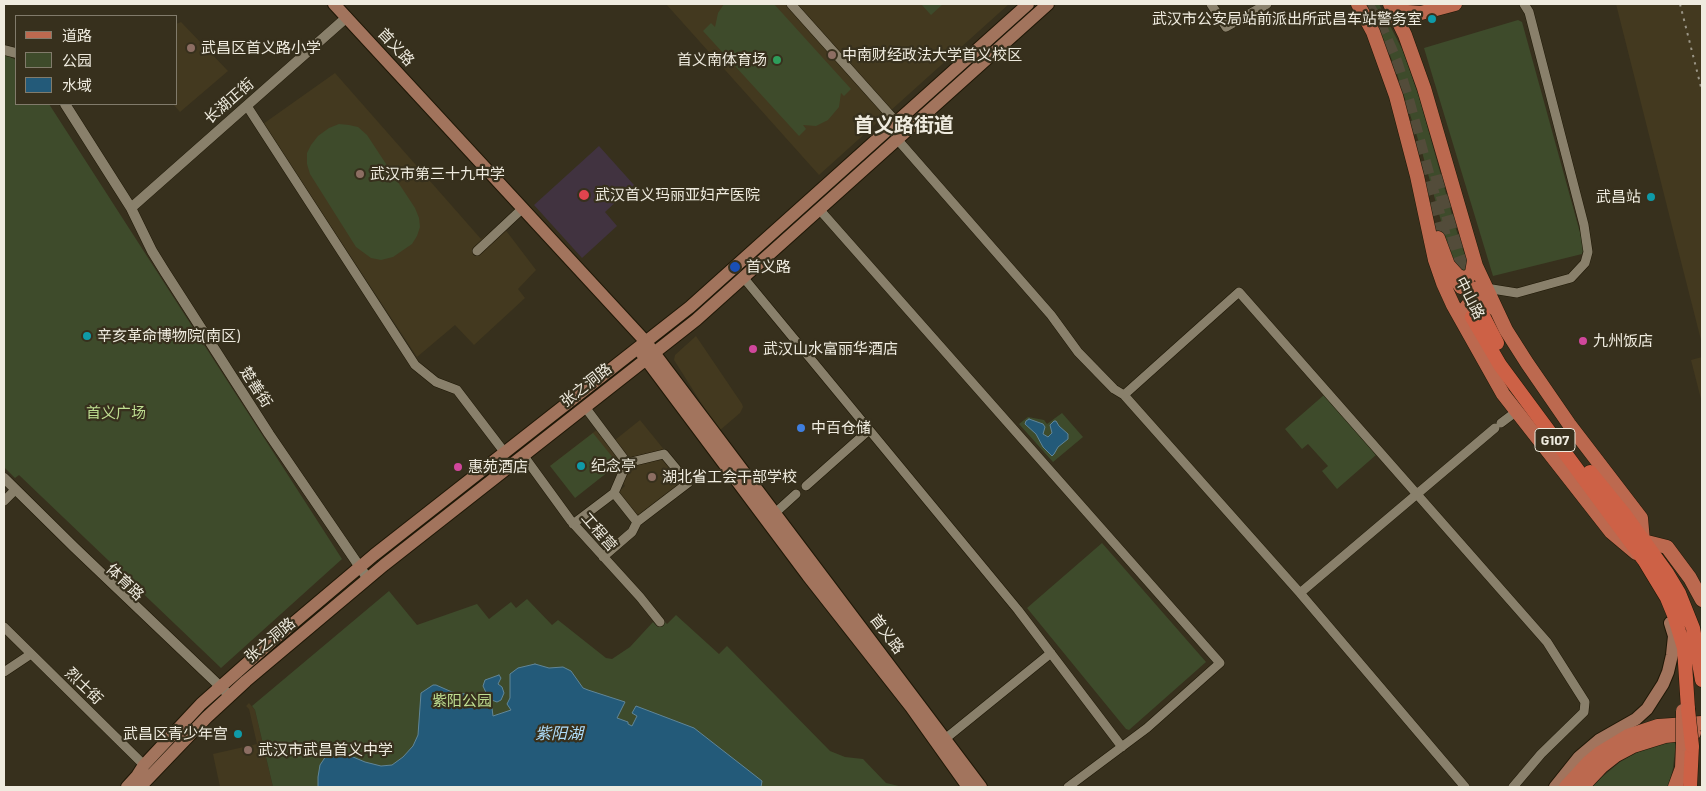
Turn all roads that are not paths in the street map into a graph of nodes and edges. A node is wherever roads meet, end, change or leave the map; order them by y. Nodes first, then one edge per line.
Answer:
1 (334, 4) edge
2 (790, 4) edge
3 (1048, 4) edge
4 (1211, 4) edge
5 (1267, 4) edge
6 (1358, 4) edge
7 (1455, 4) edge
8 (1524, 4) edge
9 (1023, 5) edge
10 (1392, 8) edge
11 (347, 17) junction
12 (66, 105) edge
13 (247, 106) junction
14 (900, 131) junction
15 (131, 208) junction
16 (523, 208) junction
17 (819, 209) junction
18 (1427, 223) junction
19 (477, 252) dead end
20 (1474, 261) junction
21 (1448, 265) junction
22 (743, 277) junction
23 (1486, 288) junction
24 (1497, 311) junction
25 (1472, 318) junction
26 (642, 345) junction
27 (650, 356) junction
28 (1124, 395) junction
29 (585, 407) junction
30 (1517, 411) junction
31 (870, 431) junction
32 (505, 453) junction
33 (523, 455) junction
34 (627, 463) junction
35 (4, 478) edge
36 (4, 485) edge
37 (807, 487) dead end
38 (12, 493) junction
39 (614, 493) junction
40 (1417, 494) junction
41 (797, 496) dead end
42 (4, 501) edge
43 (776, 514) junction
44 (637, 522) junction
45 (573, 524) junction
46 (1643, 541) junction
47 (603, 557) junction
48 (1644, 560) junction
49 (359, 568) junction
50 (368, 579) junction
51 (1300, 593) junction
52 (1667, 598) junction
53 (1702, 600) edge
54 (660, 622) dead end
55 (4, 627) edge
56 (1049, 651) junction
57 (31, 654) junction
58 (4, 672) edge
59 (1702, 673) edge
60 (218, 689) junction
61 (228, 698) junction
62 (1686, 708) junction
63 (1702, 723) edge
64 (1702, 732) edge
65 (940, 739) junction
66 (1122, 747) junction
67 (144, 765) junction
68 (127, 787) edge
69 (140, 787) edge
70 (968, 787) edge
71 (981, 787) edge
72 (1068, 787) edge
73 (1465, 787) edge
74 (1513, 787) edge
75 (1555, 787) edge
76 (1566, 787) edge
77 (1582, 787) edge
78 (1676, 787) edge
79 (1690, 787) edge

1 - 11 main road, 首义路
2 - 14 street
3 - 14 main road, 张之洞路
4 - 5 street
6 - 18 main road, 中山路
7 - 10 main road
8 - 23 street
9 - 14 main road, 张之洞路
10 - 20 main road, 中山路
11 - 13 street, 长湖正街
11 - 16 main road, 首义路
12 - 15 street, 楚善街
13 - 15 street, 长湖正街
13 - 32 street
14 - 17 main road, 张之洞路
14 - 26 main road, 张之洞路
14 - 28 street
15 - 49 street, 楚善街
16 - 19 street
16 - 26 main road, 首义路
17 - 22 main road, 张之洞路
17 - 66 street
18 - 21 main road
18 - 25 main road, 中山路
20 - 21 main road
20 - 23 main road, 中山路
21 - 23 main road
22 - 27 main road, 张之洞路
22 - 31 street
23 - 24 main road, 中山路
24 - 25 main road
24 - 46 main road, 中山路
25 - 30 main road, 中山路
25 - 46 highway, G107
25 - 48 highway, G107
26 - 27 main road, 首义路
26 - 32 main road, 张之洞路
27 - 29 main road, 张之洞路
27 - 43 main road, 首义路
27 - 65 main road, 首义路
28 - 40 street
28 - 51 street
29 - 33 main road, 张之洞路
29 - 34 street
30 - 40 street
30 - 48 main road, 中山路
31 - 37 street
31 - 56 street
32 - 49 main road, 张之洞路
33 - 45 street, 工程营
33 - 50 main road, 张之洞路
34 - 39 street
34 - 44 street
35 - 60 street
36 - 38 street, 体育路
38 - 42 street
38 - 60 street, 体育路
39 - 44 street
39 - 45 street
40 - 51 street
40 - 74 street
41 - 43 street
43 - 65 main road, 首义路
44 - 47 street
45 - 47 street, 工程营
46 - 53 main road
46 - 59 highway, G107
47 - 54 street, 工程营
48 - 52 highway, G107
49 - 50 street, 楚善街
49 - 60 main road, 张之洞路
50 - 61 main road, 张之洞路
51 - 73 street
52 - 62 highway, G107
52 - 75 main road
55 - 57 street, 烈士街
56 - 65 street
56 - 66 street
57 - 58 street
57 - 67 street, 烈士街
60 - 61 street
60 - 67 main road, 张之洞路
61 - 69 main road, 张之洞路
62 - 78 main road, bridge
62 - 79 highway, bridge
63 - 76 main road
64 - 77 main road
65 - 70 main road, 首义路
65 - 71 main road, 首义路
66 - 72 street
67 - 68 main road, 张之洞路

